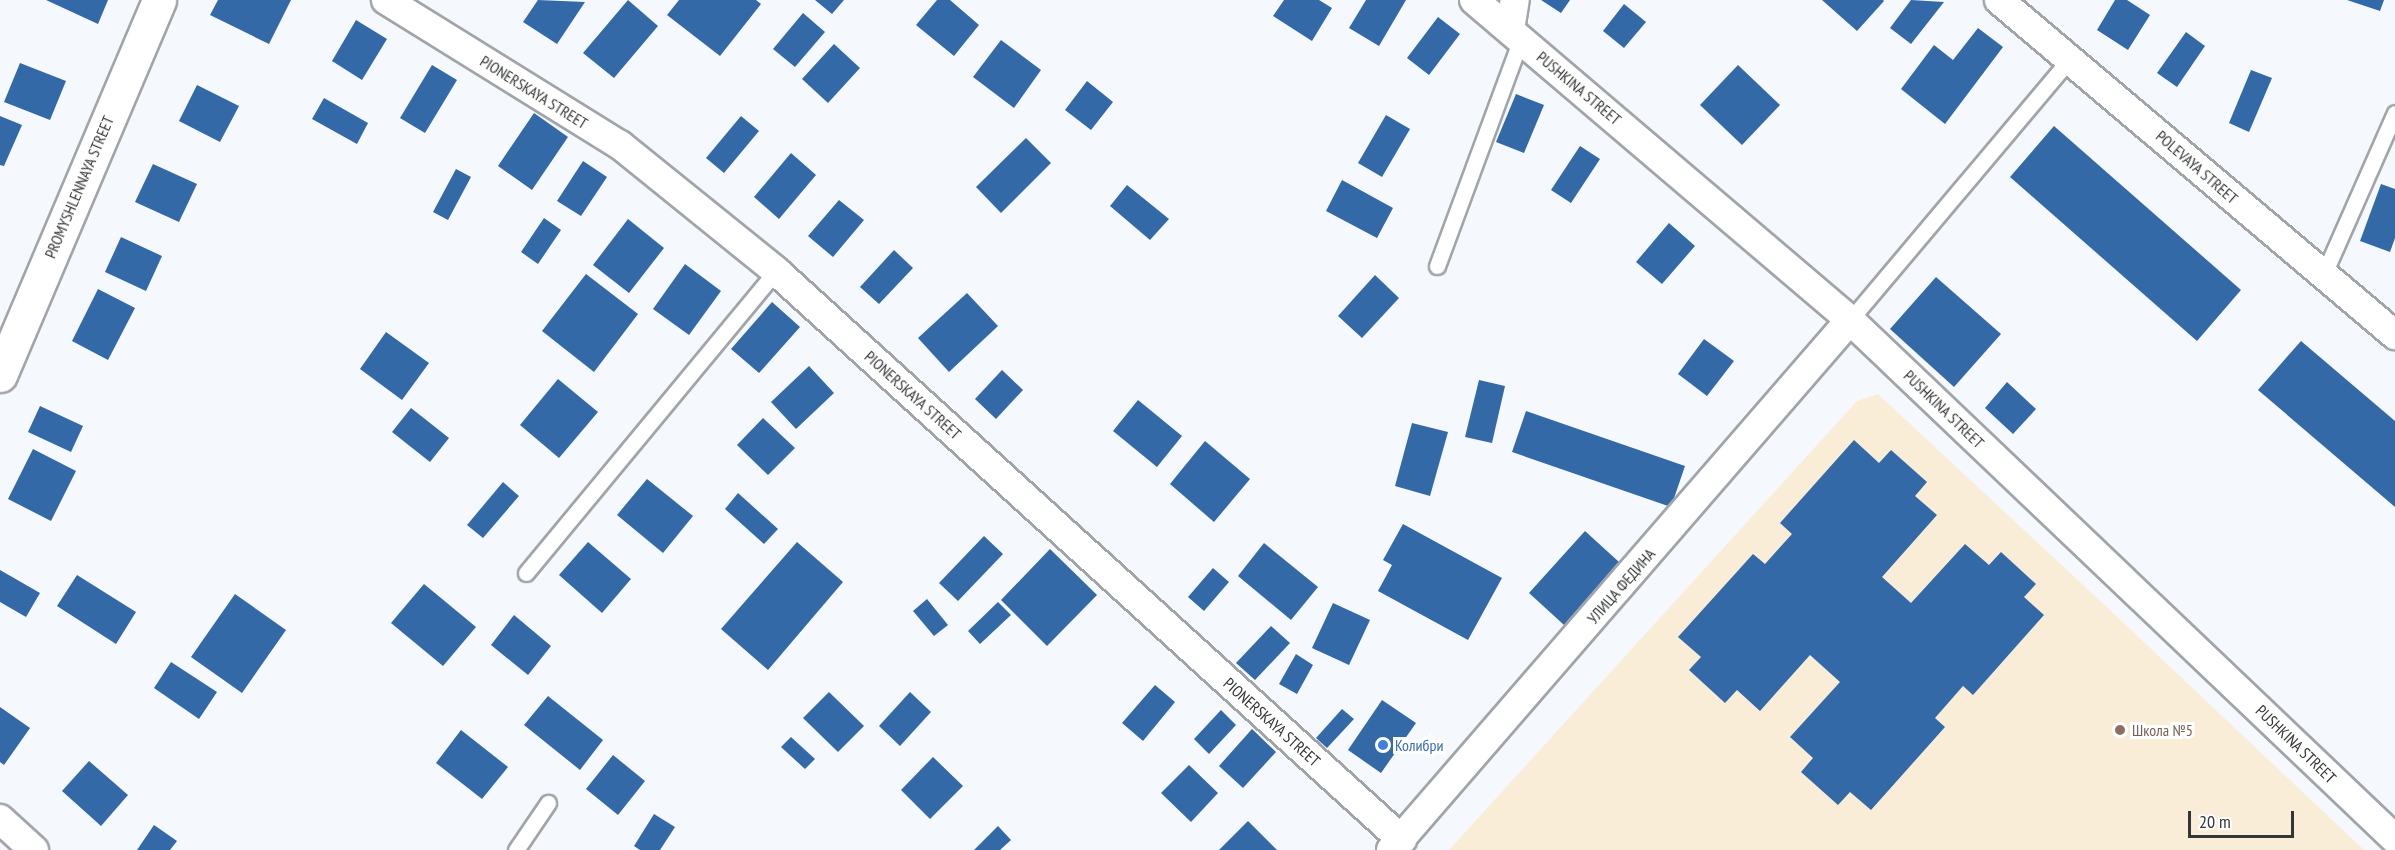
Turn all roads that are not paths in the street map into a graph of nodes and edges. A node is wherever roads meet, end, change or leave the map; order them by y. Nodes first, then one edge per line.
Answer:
1 (159, 0) edge
2 (386, 0) edge
3 (1474, 0) edge
4 (1515, 0) edge
5 (1999, 0) edge
6 (1515, 34) junction
7 (2071, 58) junction
8 (2395, 113) edge
9 (1437, 266) dead end
10 (776, 271) junction
11 (2323, 276) junction
12 (1850, 320) junction
13 (2395, 335) edge
14 (0, 375) edge
15 (526, 573) dead end
16 (548, 803) dead end
17 (0, 819) edge
18 (2395, 839) edge
19 (1396, 845) edge
20 (34, 850) edge
21 (516, 850) edge

1 - 14 street, PROMYSHLENNAYA STREET
2 - 10 street, PIONERSKAYA STREET
3 - 6 street, PUSHKINA STREET
4 - 6 street
5 - 7 street, POLEVAYA STREET
6 - 9 lane
6 - 12 street, PUSHKINA STREET
7 - 11 street, POLEVAYA STREET
7 - 12 lane
8 - 11 lane
10 - 15 lane
10 - 19 street, PIONERSKAYA STREET
11 - 13 street, POLEVAYA STREET
12 - 18 street, PUSHKINA STREET
12 - 19 street, УЛИЦА ФЕДИНА
16 - 21 lane
17 - 20 street

